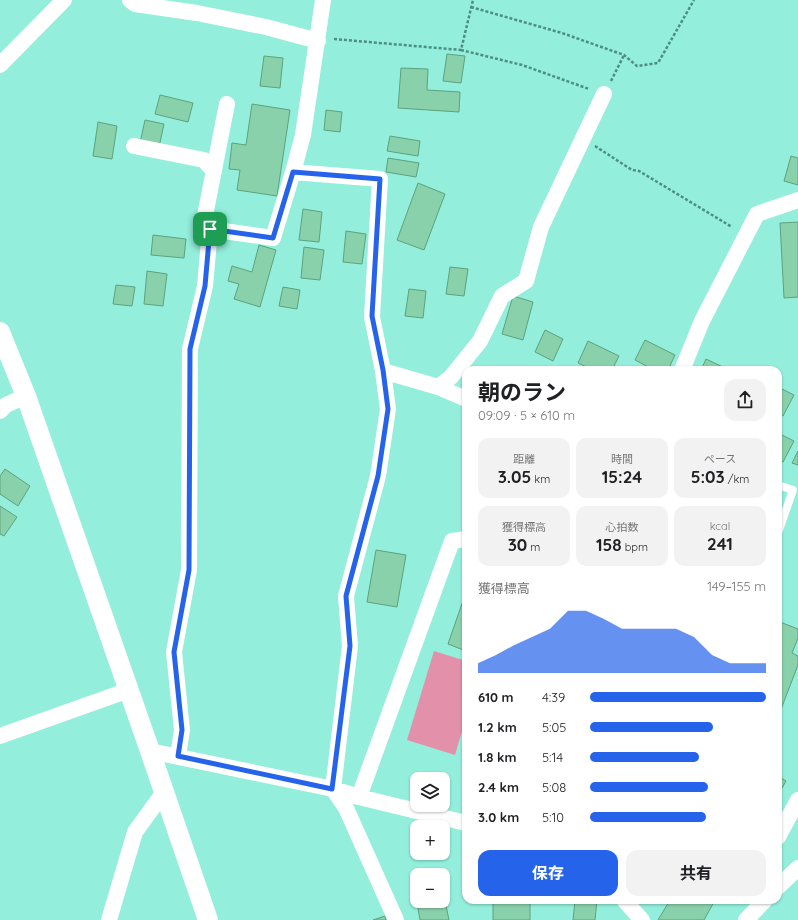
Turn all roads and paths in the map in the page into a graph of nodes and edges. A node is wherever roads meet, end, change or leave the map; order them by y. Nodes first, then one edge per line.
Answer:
1 (64, 0) edge
2 (130, 0) edge
3 (323, 0) edge
4 (473, 0) edge
5 (694, 0) edge
6 (471, 7) junction
7 (318, 39) junction
8 (461, 50) junction
9 (624, 55) junction
10 (0, 65) edge
11 (604, 94) junction
12 (227, 104) dead end
13 (582, 138) junction
14 (134, 146) dead end
15 (214, 171) junction
16 (293, 172) junction
17 (798, 200) edge
18 (210, 229) junction
19 (746, 236) junction
20 (0, 332) edge
21 (684, 366) edge
22 (383, 370) junction
23 (438, 387) junction
24 (26, 396) junction
25 (462, 397) edge
26 (0, 411) edge
27 (782, 486) edge
28 (782, 522) edge
29 (462, 540) edge
30 (129, 690) junction
31 (0, 736) edge
32 (150, 751) junction
33 (178, 756) junction
34 (332, 789) junction
35 (164, 792) junction
36 (359, 797) junction
37 (798, 800) edge
38 (462, 822) edge
39 (782, 830) edge
40 (798, 868) edge
41 (782, 883) edge
42 (628, 904) edge
43 (759, 904) edge
44 (109, 920) edge
45 (208, 920) edge
46 (396, 920) edge
47 (642, 920) edge
48 (746, 920) edge

1 - 10 street
2 - 7 street
3 - 7 street
4 - 6 path
5 - 9 path
6 - 8 path
6 - 9 path
7 - 8 path
7 - 16 street
8 - 11 path
9 - 11 path
11 - 13 street
12 - 15 street
13 - 19 path
13 - 23 street
14 - 15 street
15 - 18 street
16 - 18 street
16 - 22 street
17 - 19 street
18 - 33 street
19 - 21 street
20 - 24 street
22 - 23 street
22 - 34 street
23 - 25 street
24 - 26 street
24 - 30 street
27 - 28 lane
29 - 36 street
30 - 31 street
30 - 32 street
32 - 33 street
32 - 35 street
33 - 34 street
34 - 36 street
34 - 46 street
35 - 44 street
35 - 45 street
36 - 38 street
37 - 39 street
40 - 41 street
42 - 47 street
43 - 48 street

